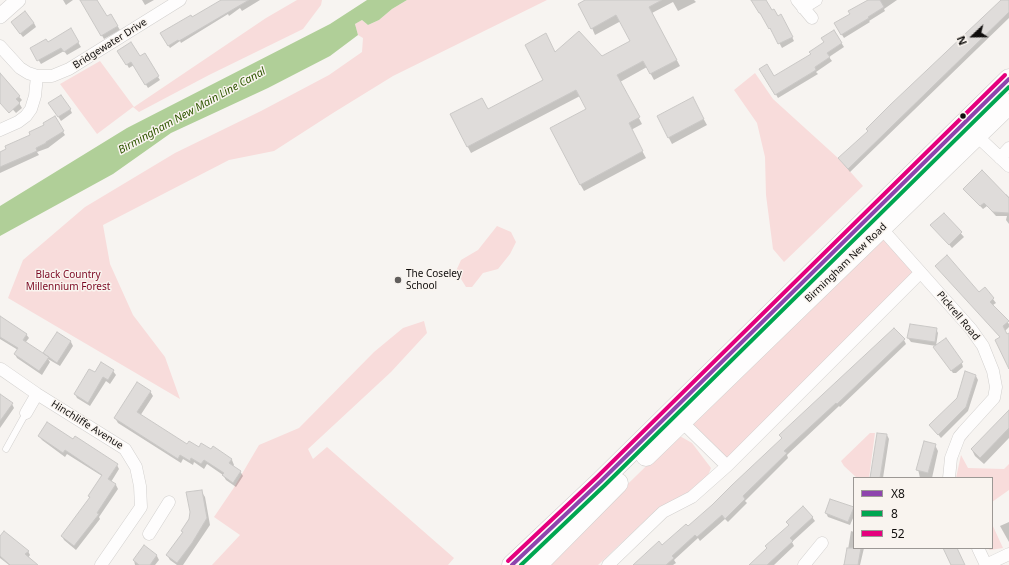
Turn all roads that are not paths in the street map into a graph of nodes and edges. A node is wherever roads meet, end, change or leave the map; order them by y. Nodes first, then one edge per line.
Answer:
1 (18, 0) edge
2 (180, 0) edge
3 (816, 0) edge
4 (800, 4) edge
5 (0, 16) edge
6 (812, 18) dead end
7 (0, 46) edge
8 (37, 76) junction
9 (1009, 79) edge
10 (1009, 104) edge
11 (0, 130) edge
12 (971, 130) junction
13 (1009, 148) edge
14 (1005, 162) edge
15 (876, 222) junction
16 (920, 273) junction
17 (1, 369) dead end
18 (37, 394) junction
19 (26, 413) joint
20 (682, 422) junction
21 (6, 449) dead end
22 (727, 466) junction
23 (948, 477) edge
24 (169, 502) dead end
25 (141, 507) junction
26 (159, 519) junction
27 (150, 534) dead end
28 (822, 543) dead end
29 (978, 549) edge
30 (1009, 554) edge
31 (101, 565) edge
32 (512, 565) edge
33 (537, 565) edge
34 (608, 565) edge
35 (804, 565) edge
36 (986, 565) edge

1 - 5 street
2 - 8 street, Bridgewater Drive
3 - 4 street
4 - 6 street
7 - 8 street
8 - 11 street
9 - 12 highway, Birmingham New Road
10 - 12 highway, Birmingham New Road
12 - 14 street
12 - 15 highway, Birmingham New Road
13 - 14 street
15 - 16 street, Pickrell Road
15 - 20 highway, Birmingham New Road
15 - 32 highway, Birmingham New Road
16 - 22 street
16 - 23 street, Pickrell Road
17 - 18 street, Hinchliffe Avenue
18 - 19 street
18 - 25 street, Hinchliffe Avenue
19 - 21 lane
20 - 22 street
20 - 33 highway, Birmingham New Road
22 - 34 street
24 - 26 street
25 - 26 street
25 - 31 street
26 - 27 street
28 - 35 street
29 - 36 street
30 - 36 street

